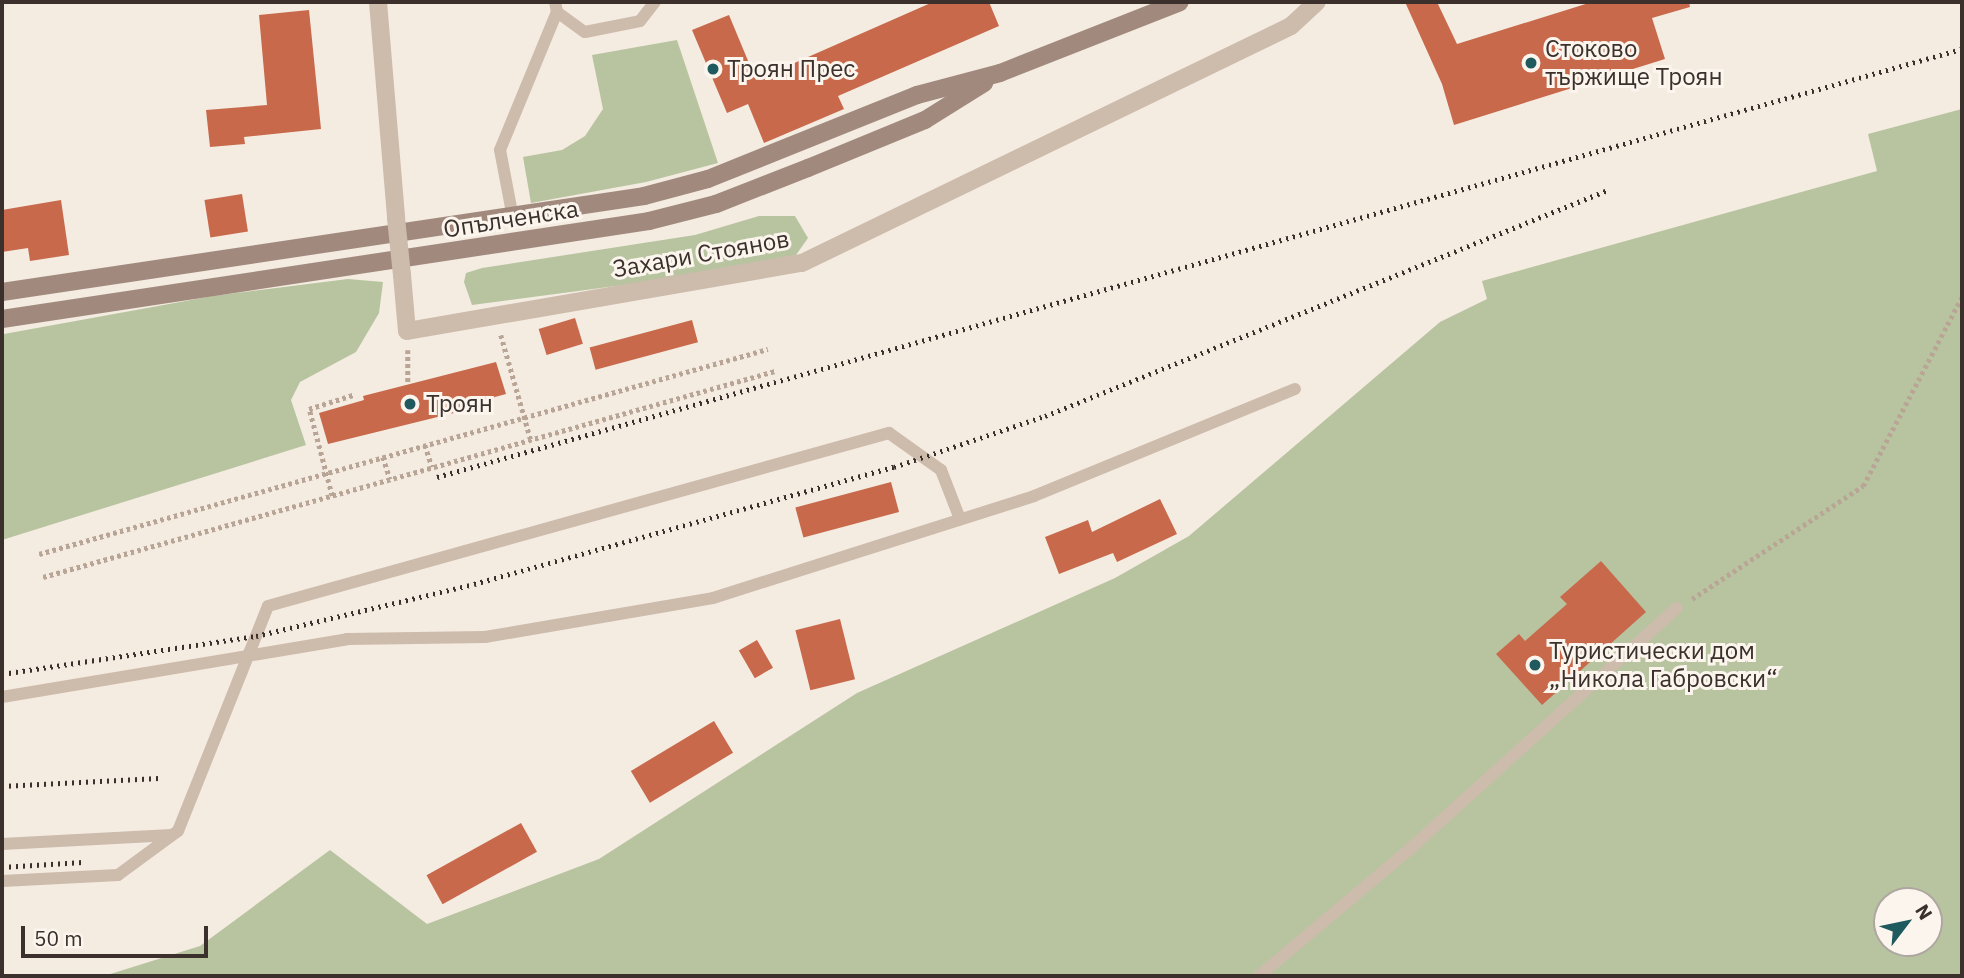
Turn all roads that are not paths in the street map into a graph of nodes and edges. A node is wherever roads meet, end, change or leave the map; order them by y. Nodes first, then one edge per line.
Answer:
1 (378, 2) edge
2 (655, 2) edge
3 (1180, 2) edge
4 (1317, 2) edge
5 (556, 7) edge
6 (1000, 73) junction
7 (513, 218) junction
8 (2, 292) edge
9 (2, 318) edge
10 (1294, 389) dead end
11 (960, 519) junction
12 (1677, 608) road end
13 (248, 656) junction
14 (2, 696) edge
15 (172, 835) junction
16 (2, 844) edge
17 (2, 881) edge
18 (1259, 976) edge

1 - 4 street, Захари Стоянов, bridge
2 - 5 lane
3 - 6 street, Опълченска
5 - 7 lane
6 - 7 street, Опълченска
6 - 9 street, Опълченска
7 - 8 street, Опълченска
10 - 11 lane
11 - 13 lane
11 - 13 lane
12 - 18 lane
13 - 14 lane
13 - 15 lane
15 - 16 lane
15 - 17 lane

